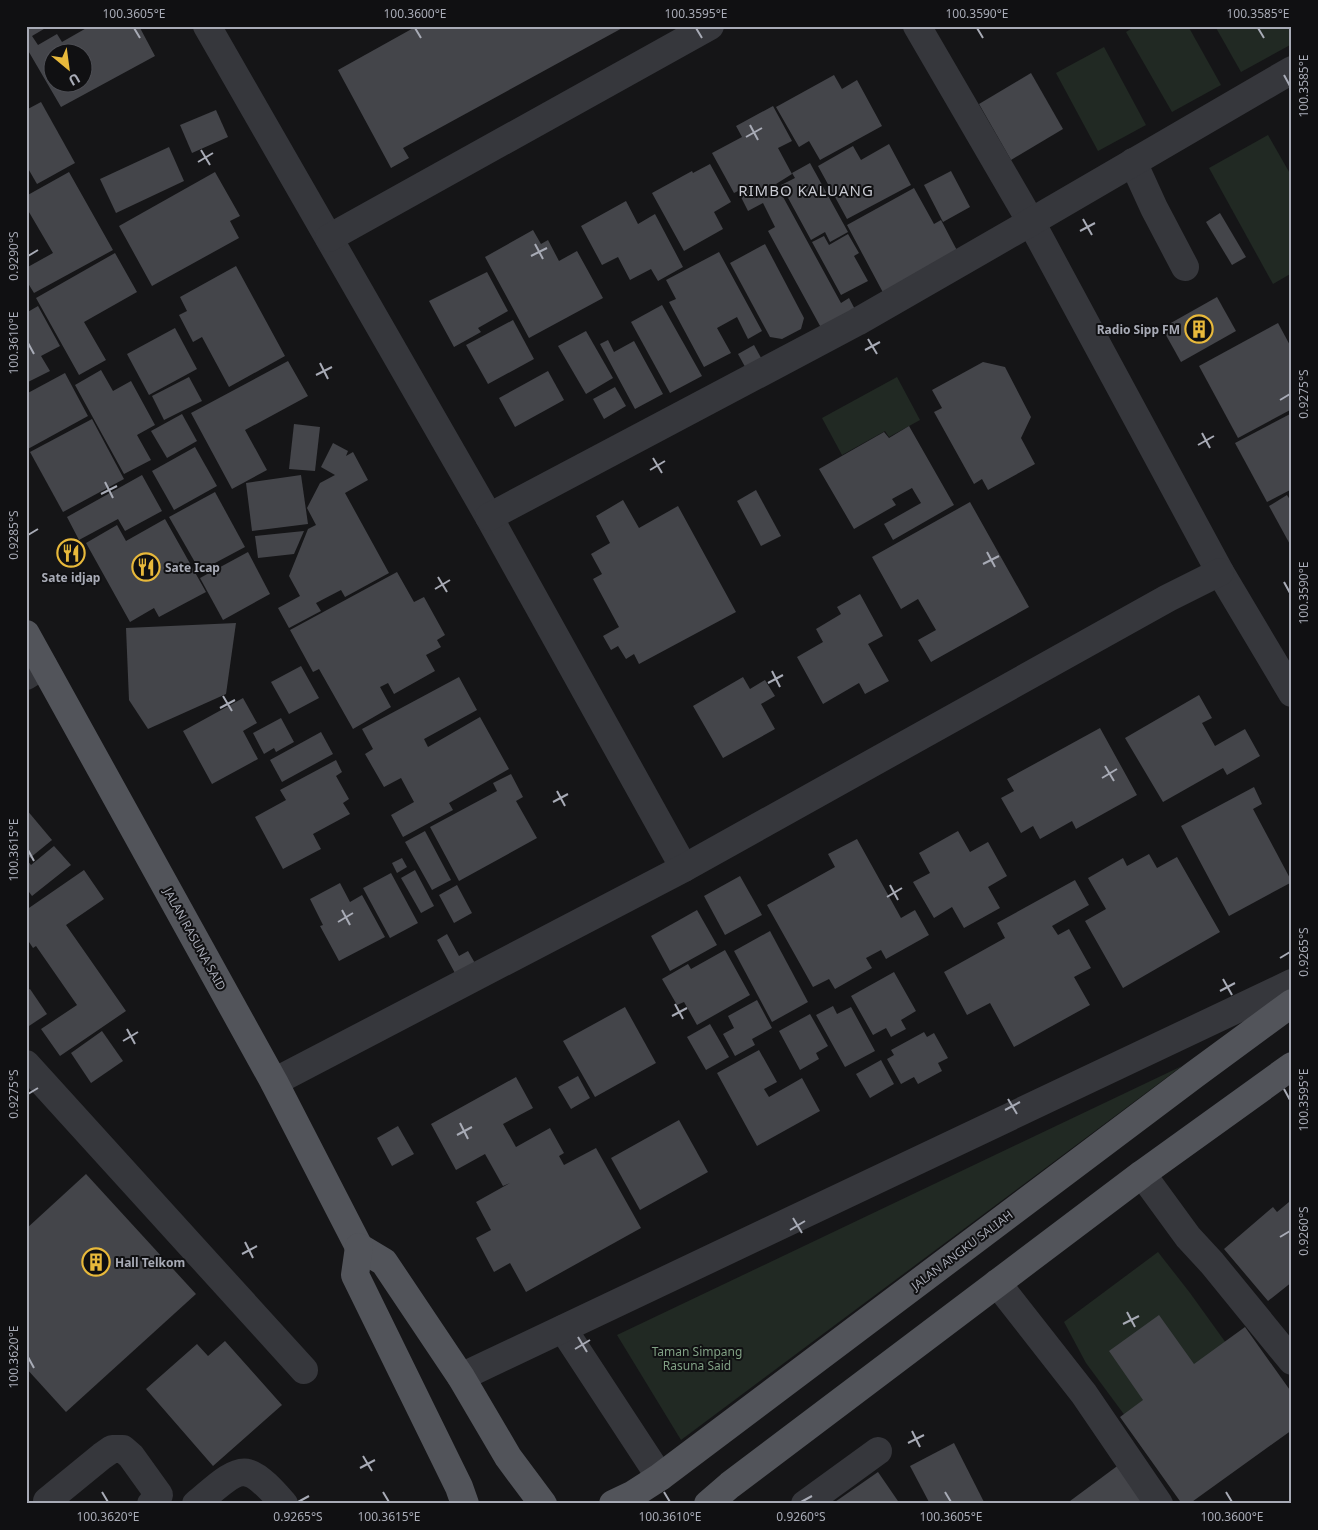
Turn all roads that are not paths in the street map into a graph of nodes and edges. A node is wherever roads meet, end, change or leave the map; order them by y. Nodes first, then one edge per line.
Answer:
1 (207, 26) edge
2 (710, 26) edge
3 (917, 26) edge
4 (1292, 70) edge
5 (1133, 162) junction
6 (1032, 222) junction
7 (330, 238) junction
8 (1185, 267) dead end
9 (488, 517) junction
10 (1220, 572) junction
11 (26, 634) edge
12 (35, 671) edge
13 (1292, 693) edge
14 (684, 868) junction
15 (1292, 983) edge
16 (1292, 1003) edge
17 (26, 1064) edge
18 (1292, 1066) edge
19 (274, 1082) junction
20 (1142, 1174) junction
21 (359, 1247) junction
22 (997, 1283) junction
23 (563, 1329) junction
24 (1292, 1361) edge
25 (304, 1370) dead end
26 (461, 1377) junction
27 (878, 1451) dead end
28 (660, 1477) junction
29 (623, 1499) edge
30 (47, 1501) dead end
31 (159, 1501) edge
32 (196, 1504) edge
33 (284, 1504) edge
34 (465, 1504) edge
35 (543, 1504) edge
36 (708, 1504) edge
37 (805, 1504) edge
38 (1159, 1504) edge

1 - 7 street
2 - 7 street
3 - 6 street
4 - 5 street
5 - 6 street
5 - 8 street
6 - 9 street
6 - 10 street
7 - 9 street
9 - 14 street
10 - 13 street
10 - 14 street
11 - 12 main road, JALAN RASUNA SAID
12 - 19 main road, JALAN RASUNA SAID
14 - 19 street
15 - 23 street
16 - 28 main road, JALAN ANGKU SALIAH
17 - 25 street
18 - 20 main road
19 - 21 main road, JALAN RASUNA SAID
20 - 22 main road
20 - 24 street
21 - 26 main road
21 - 34 main road
22 - 36 main road
22 - 38 street
23 - 26 street
23 - 28 street
26 - 35 main road
27 - 37 street
28 - 29 main road, JALAN ANGKU SALIAH
30 - 31 street
32 - 33 street

